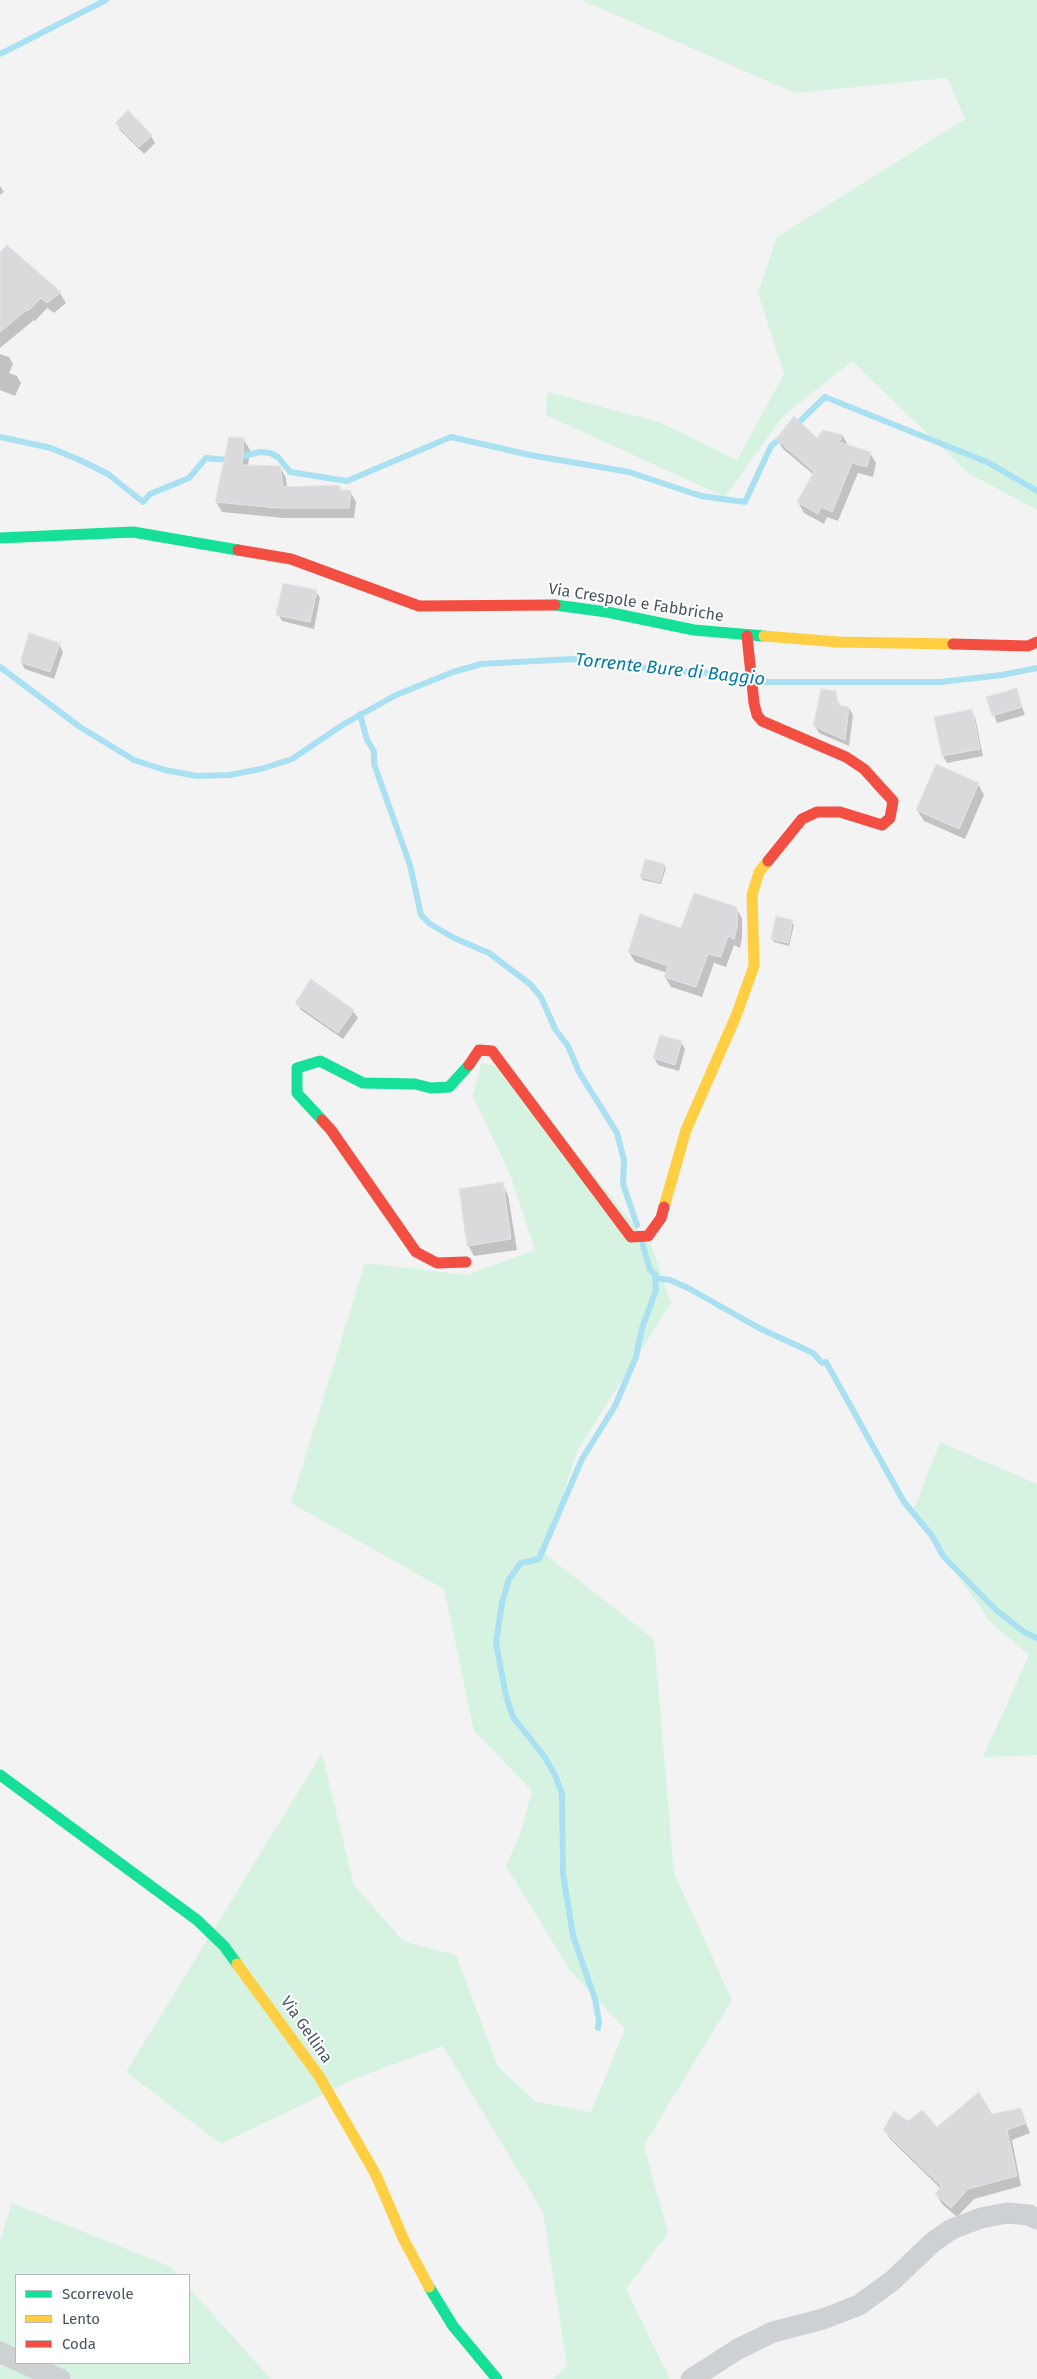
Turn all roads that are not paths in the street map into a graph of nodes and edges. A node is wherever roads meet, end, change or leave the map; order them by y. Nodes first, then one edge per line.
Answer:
1 (0, 538) edge
2 (748, 636) junction
3 (1037, 642) edge
4 (466, 1262) dead end
5 (0, 1775) edge
6 (1037, 2219) edge
7 (0, 2352) edge
8 (15, 2360) edge
9 (26, 2364) edge
10 (60, 2379) edge
11 (497, 2379) edge
12 (691, 2379) edge

1 - 2 street, Via Crespole e Fabbriche
2 - 3 street, Via Crespole e Fabbriche
2 - 4 street
5 - 11 street, Via Gellina
6 - 12 street
7 - 8 street
9 - 10 street

